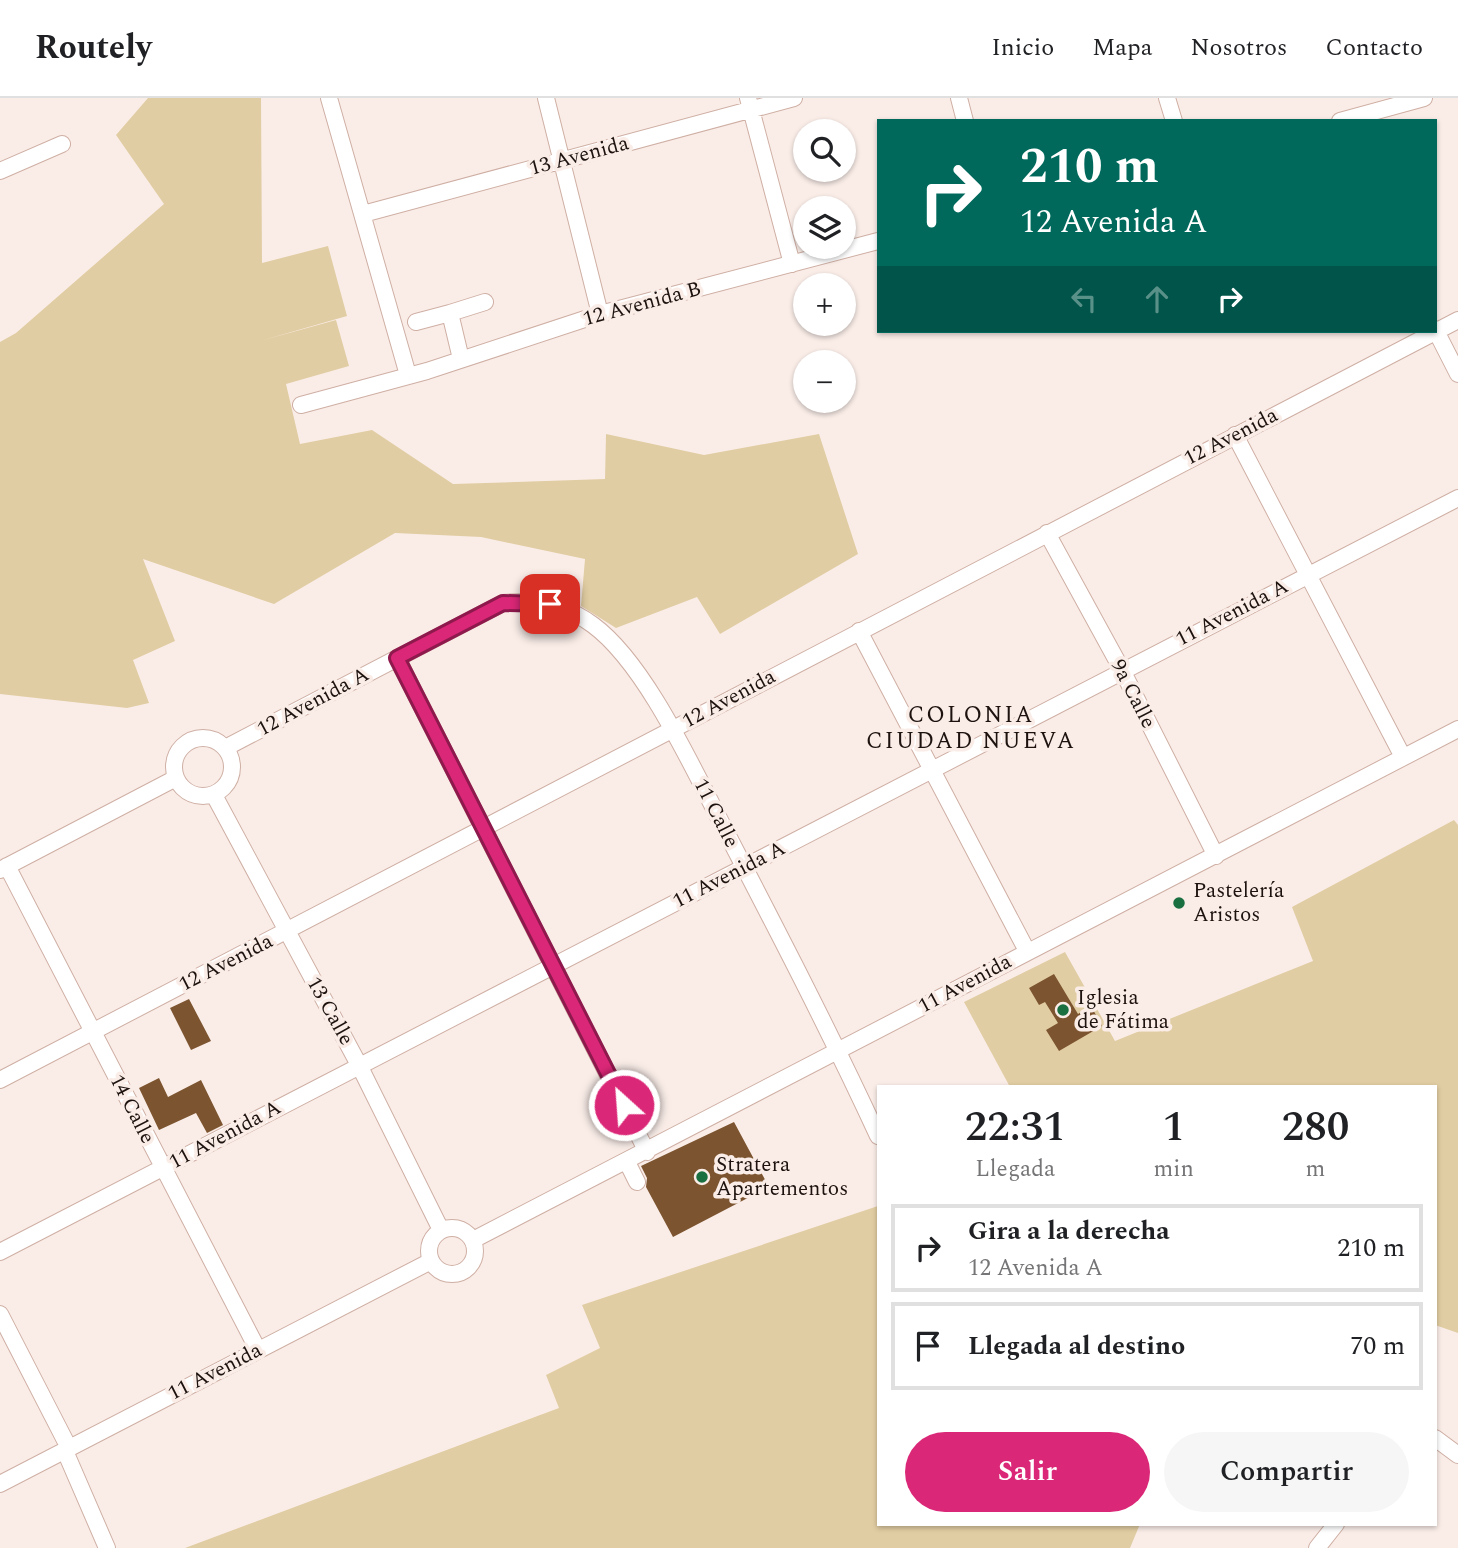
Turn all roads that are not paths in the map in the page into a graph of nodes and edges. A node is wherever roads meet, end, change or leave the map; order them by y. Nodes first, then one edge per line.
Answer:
1 (329, 98) edge
2 (546, 98) edge
3 (794, 98) edge
4 (959, 98) edge
5 (1167, 98) edge
6 (1424, 98) edge
7 (750, 104) edge
8 (1380, 104) edge
9 (964, 119) edge
10 (1173, 119) edge
11 (1345, 119) edge
12 (62, 144) dead end
13 (561, 161) junction
14 (0, 171) edge
15 (363, 214) junction
16 (877, 241) edge
17 (792, 264) junction
18 (485, 302) dead end
19 (450, 313) junction
20 (600, 314) junction
21 (1458, 320) edge
22 (416, 322) dead end
23 (1437, 330) edge
24 (1437, 332) edge
25 (1430, 333) edge
26 (461, 359) junction
27 (1458, 374) edge
28 (408, 375) junction
29 (301, 405) dead end
30 (1235, 435) junction
31 (1458, 498) edge
32 (1047, 533) junction
33 (1309, 574) junction
34 (859, 631) junction
35 (624, 653) joint
36 (397, 658) junction
37 (1122, 670) junction
38 (672, 729) junction
39 (1458, 729) edge
40 (225, 748) junction
41 (1403, 757) junction
42 (932, 770) junction
43 (176, 778) junction
44 (214, 795) junction
45 (485, 828) junction
46 (1216, 856) junction
47 (744, 867) junction
48 (3, 868) edge
49 (287, 932) junction
50 (1027, 951) junction
51 (554, 965) junction
52 (92, 1031) junction
53 (838, 1051) junction
54 (359, 1065) junction
55 (0, 1080) edge
56 (877, 1134) edge
57 (647, 1152) junction
58 (627, 1162) junction
59 (162, 1168) junction
60 (637, 1182) dead end
61 (441, 1230) junction
62 (473, 1240) junction
63 (0, 1252) edge
64 (431, 1261) junction
65 (0, 1314) edge
66 (258, 1350) junction
67 (1437, 1439) edge
68 (67, 1449) junction
69 (1458, 1455) edge
70 (0, 1484) edge
71 (1334, 1526) edge
72 (107, 1548) edge
73 (1317, 1548) edge

1 - 15 street
2 - 13 street
3 - 7 street, 13 Avenida
4 - 9 street
5 - 10 street
6 - 8 street
7 - 13 street, 13 Avenida
7 - 17 street
8 - 11 street
12 - 14 street
13 - 15 street, 13 Avenida
13 - 20 street
15 - 28 street
16 - 17 street, 12 Avenida B
17 - 20 street, 12 Avenida B
18 - 19 street
19 - 22 street
19 - 26 street
20 - 26 street, 12 Avenida B
21 - 23 street, 12 Avenida
24 - 27 street
25 - 30 street, 12 Avenida
26 - 28 street, 12 Avenida B
28 - 29 street, 12 Avenida B
30 - 32 street, 12 Avenida
30 - 33 street
31 - 33 street, 11 Avenida A
32 - 34 street, 12 Avenida
32 - 37 street, 9a Calle
33 - 37 street, 11 Avenida A
33 - 41 street
34 - 38 street, 12 Avenida
34 - 42 street
35 - 36 street, 12 Avenida A
35 - 38 street, 11 Calle
36 - 40 street, 12 Avenida A
36 - 45 street
37 - 42 street, 11 Avenida A
37 - 46 street, 9a Calle
38 - 45 street, 12 Avenida
38 - 47 street, 11 Calle
39 - 41 street, 11 Avenida
40 - 43 street
40 - 44 street
41 - 46 street, 11 Avenida
42 - 47 street, 11 Avenida A
42 - 50 street
43 - 44 street
43 - 48 street
44 - 49 street, 13 Calle
45 - 49 street, 12 Avenida
45 - 51 street
46 - 50 street, 11 Avenida
47 - 51 street, 11 Avenida A
47 - 53 street, 11 Calle
48 - 52 street, 14 Calle
49 - 52 street, 12 Avenida
49 - 54 street, 13 Calle
50 - 53 street, 11 Avenida
51 - 54 street, 11 Avenida A
51 - 57 street
52 - 55 street, 12 Avenida
52 - 59 street, 14 Calle
53 - 56 street, 11 Calle
53 - 57 street, 11 Avenida
54 - 59 street, 11 Avenida A
54 - 61 street, 13 Calle
57 - 58 street, 11 Avenida
58 - 60 street
58 - 62 street, 11 Avenida
59 - 63 street, 11 Avenida A
59 - 66 street, 14 Calle
61 - 62 street
61 - 64 street
62 - 64 street
64 - 66 street, 11 Avenida
65 - 68 street
66 - 68 street, 11 Avenida
67 - 69 street
68 - 70 street, 11 Avenida
68 - 72 street
71 - 73 street

